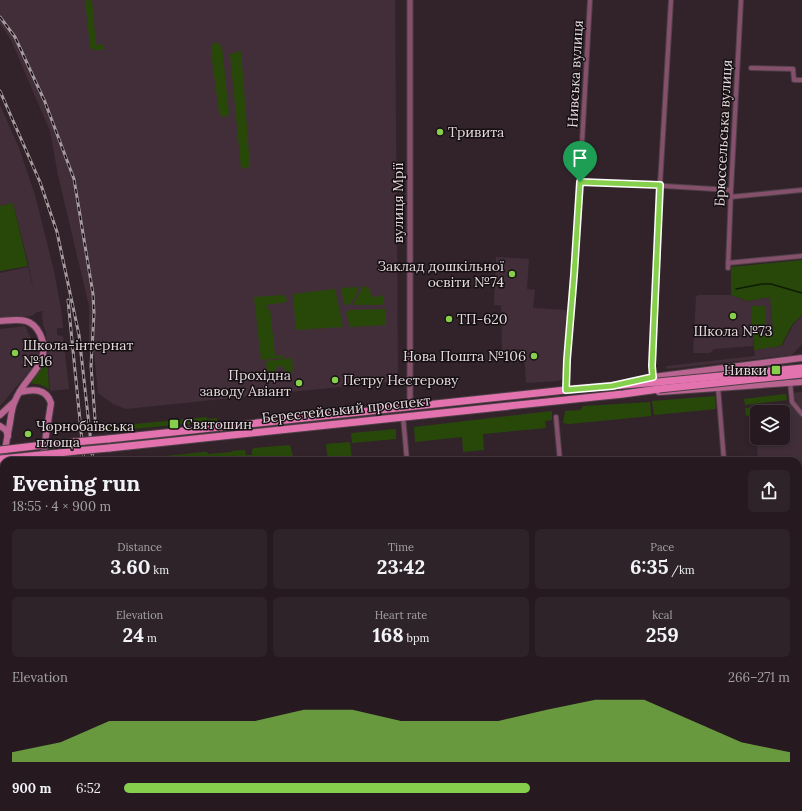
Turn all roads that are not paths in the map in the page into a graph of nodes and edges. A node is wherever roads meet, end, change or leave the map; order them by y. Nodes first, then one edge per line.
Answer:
1 (410, 0) edge
2 (590, 0) edge
3 (670, 0) edge
4 (741, 0) edge
5 (751, 68) dead end
6 (802, 80) edge
7 (580, 182) junction
8 (660, 185) junction
9 (731, 190) junction
10 (802, 190) edge
11 (730, 196) junction
12 (802, 256) edge
13 (0, 321) edge
14 (784, 361) junction
15 (802, 364) edge
16 (792, 366) dead end
17 (802, 374) edge
18 (790, 380) junction
19 (802, 382) edge
20 (656, 383) junction
21 (718, 387) junction
22 (566, 390) junction
23 (20, 392) junction
24 (623, 394) junction
25 (14, 402) junction
26 (410, 406) junction
27 (802, 414) edge
28 (0, 415) edge
29 (403, 416) junction
30 (556, 417) dead end
31 (0, 426) edge
32 (8, 436) junction
33 (0, 450) edge
34 (4, 457) edge
35 (20, 457) edge
36 (43, 457) edge
37 (407, 457) edge
38 (560, 457) edge
39 (724, 457) edge

1 - 26 street, вулиця Мрії
2 - 7 street, Нивська вулиця
3 - 8 street
4 - 9 street, Брюссельська вулиця
5 - 6 street
7 - 8 street
7 - 22 street, Нивська вулиця
8 - 9 street
8 - 20 street
9 - 11 street, Брюссельська вулиця
10 - 11 street
11 - 12 street, Брюссельська вулиця
13 - 23 main road
14 - 15 main road, Берестейський проспект
14 - 16 main road
14 - 20 main road, Берестейський проспект
15 - 20 main road, Берестейський проспект, bridge
17 - 20 main road, Берестейський проспект, bridge
18 - 19 main road, Берестейський проспект
18 - 21 main road, Берестейський проспект
18 - 27 street
20 - 22 main road, Берестейський проспект
20 - 24 main road, Берестейський проспект
21 - 24 main road, Берестейський проспект
21 - 39 street
22 - 26 main road, Берестейський проспект
23 - 25 main road
23 - 36 main road
24 - 29 main road, Берестейський проспект
25 - 28 main road
25 - 32 main road
26 - 33 main road, Берестейський проспект, bridge
29 - 35 main road, Берестейський проспект, bridge
29 - 37 street
30 - 38 street
31 - 32 main road
32 - 34 main road

